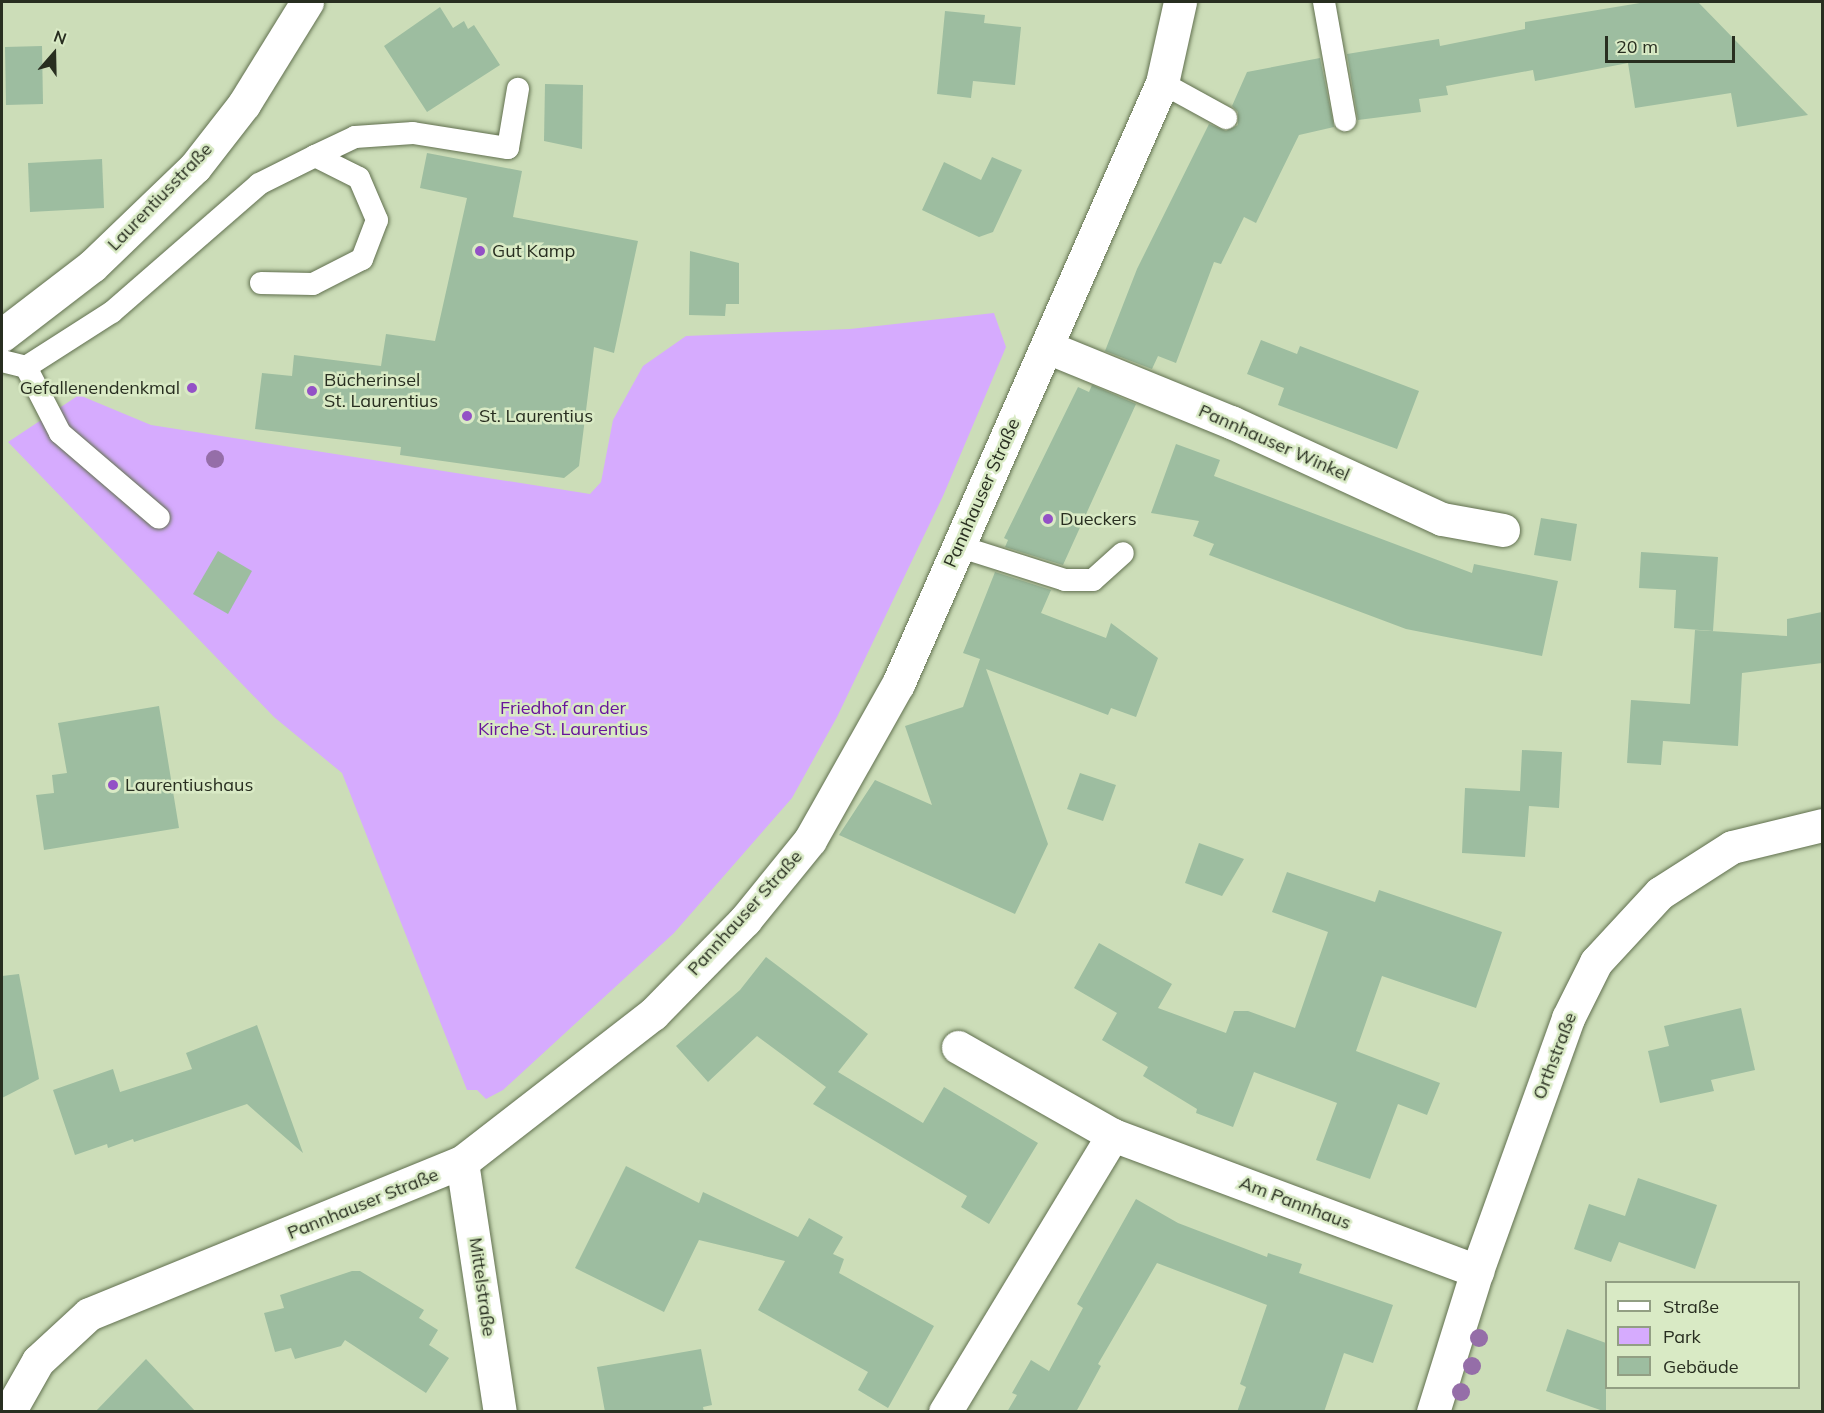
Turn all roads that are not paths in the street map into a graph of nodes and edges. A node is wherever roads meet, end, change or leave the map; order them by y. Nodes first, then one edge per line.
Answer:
1 (307, 2) edge
2 (1180, 2) edge
3 (1324, 2) edge
4 (1162, 83) junction
5 (518, 90) dead end
6 (1226, 118) dead end
7 (1345, 120) dead end
8 (315, 156) junction
9 (261, 283) dead end
10 (2, 335) edge
11 (1047, 347) junction
12 (2, 361) edge
13 (26, 367) junction
14 (159, 518) dead end
15 (1503, 530) dead end
16 (958, 546) junction
17 (1123, 553) dead end
18 (1822, 825) edge
19 (958, 1047) dead end
20 (1113, 1135) junction
21 (462, 1162) junction
22 (1477, 1271) junction
23 (9, 1412) edge
24 (500, 1412) edge
25 (945, 1412) edge
26 (1433, 1412) edge

1 - 10 street, Laurentiusstraße
2 - 4 street, Pannhauser Straße
3 - 7 lane
4 - 6 lane
4 - 11 street, Pannhauser Straße
5 - 8 lane
8 - 9 lane
8 - 13 lane
11 - 15 street, Pannhauser Winkel
11 - 16 street, Pannhauser Straße
12 - 13 lane
13 - 14 lane
16 - 17 lane
16 - 21 street, Pannhauser Straße
18 - 22 street, Orthstraße
19 - 20 street, Am Pannhaus
20 - 22 street, Am Pannhaus
20 - 25 street
21 - 23 street, Pannhauser Straße
21 - 24 street, Mittelstraße
22 - 26 street, Orthstraße

